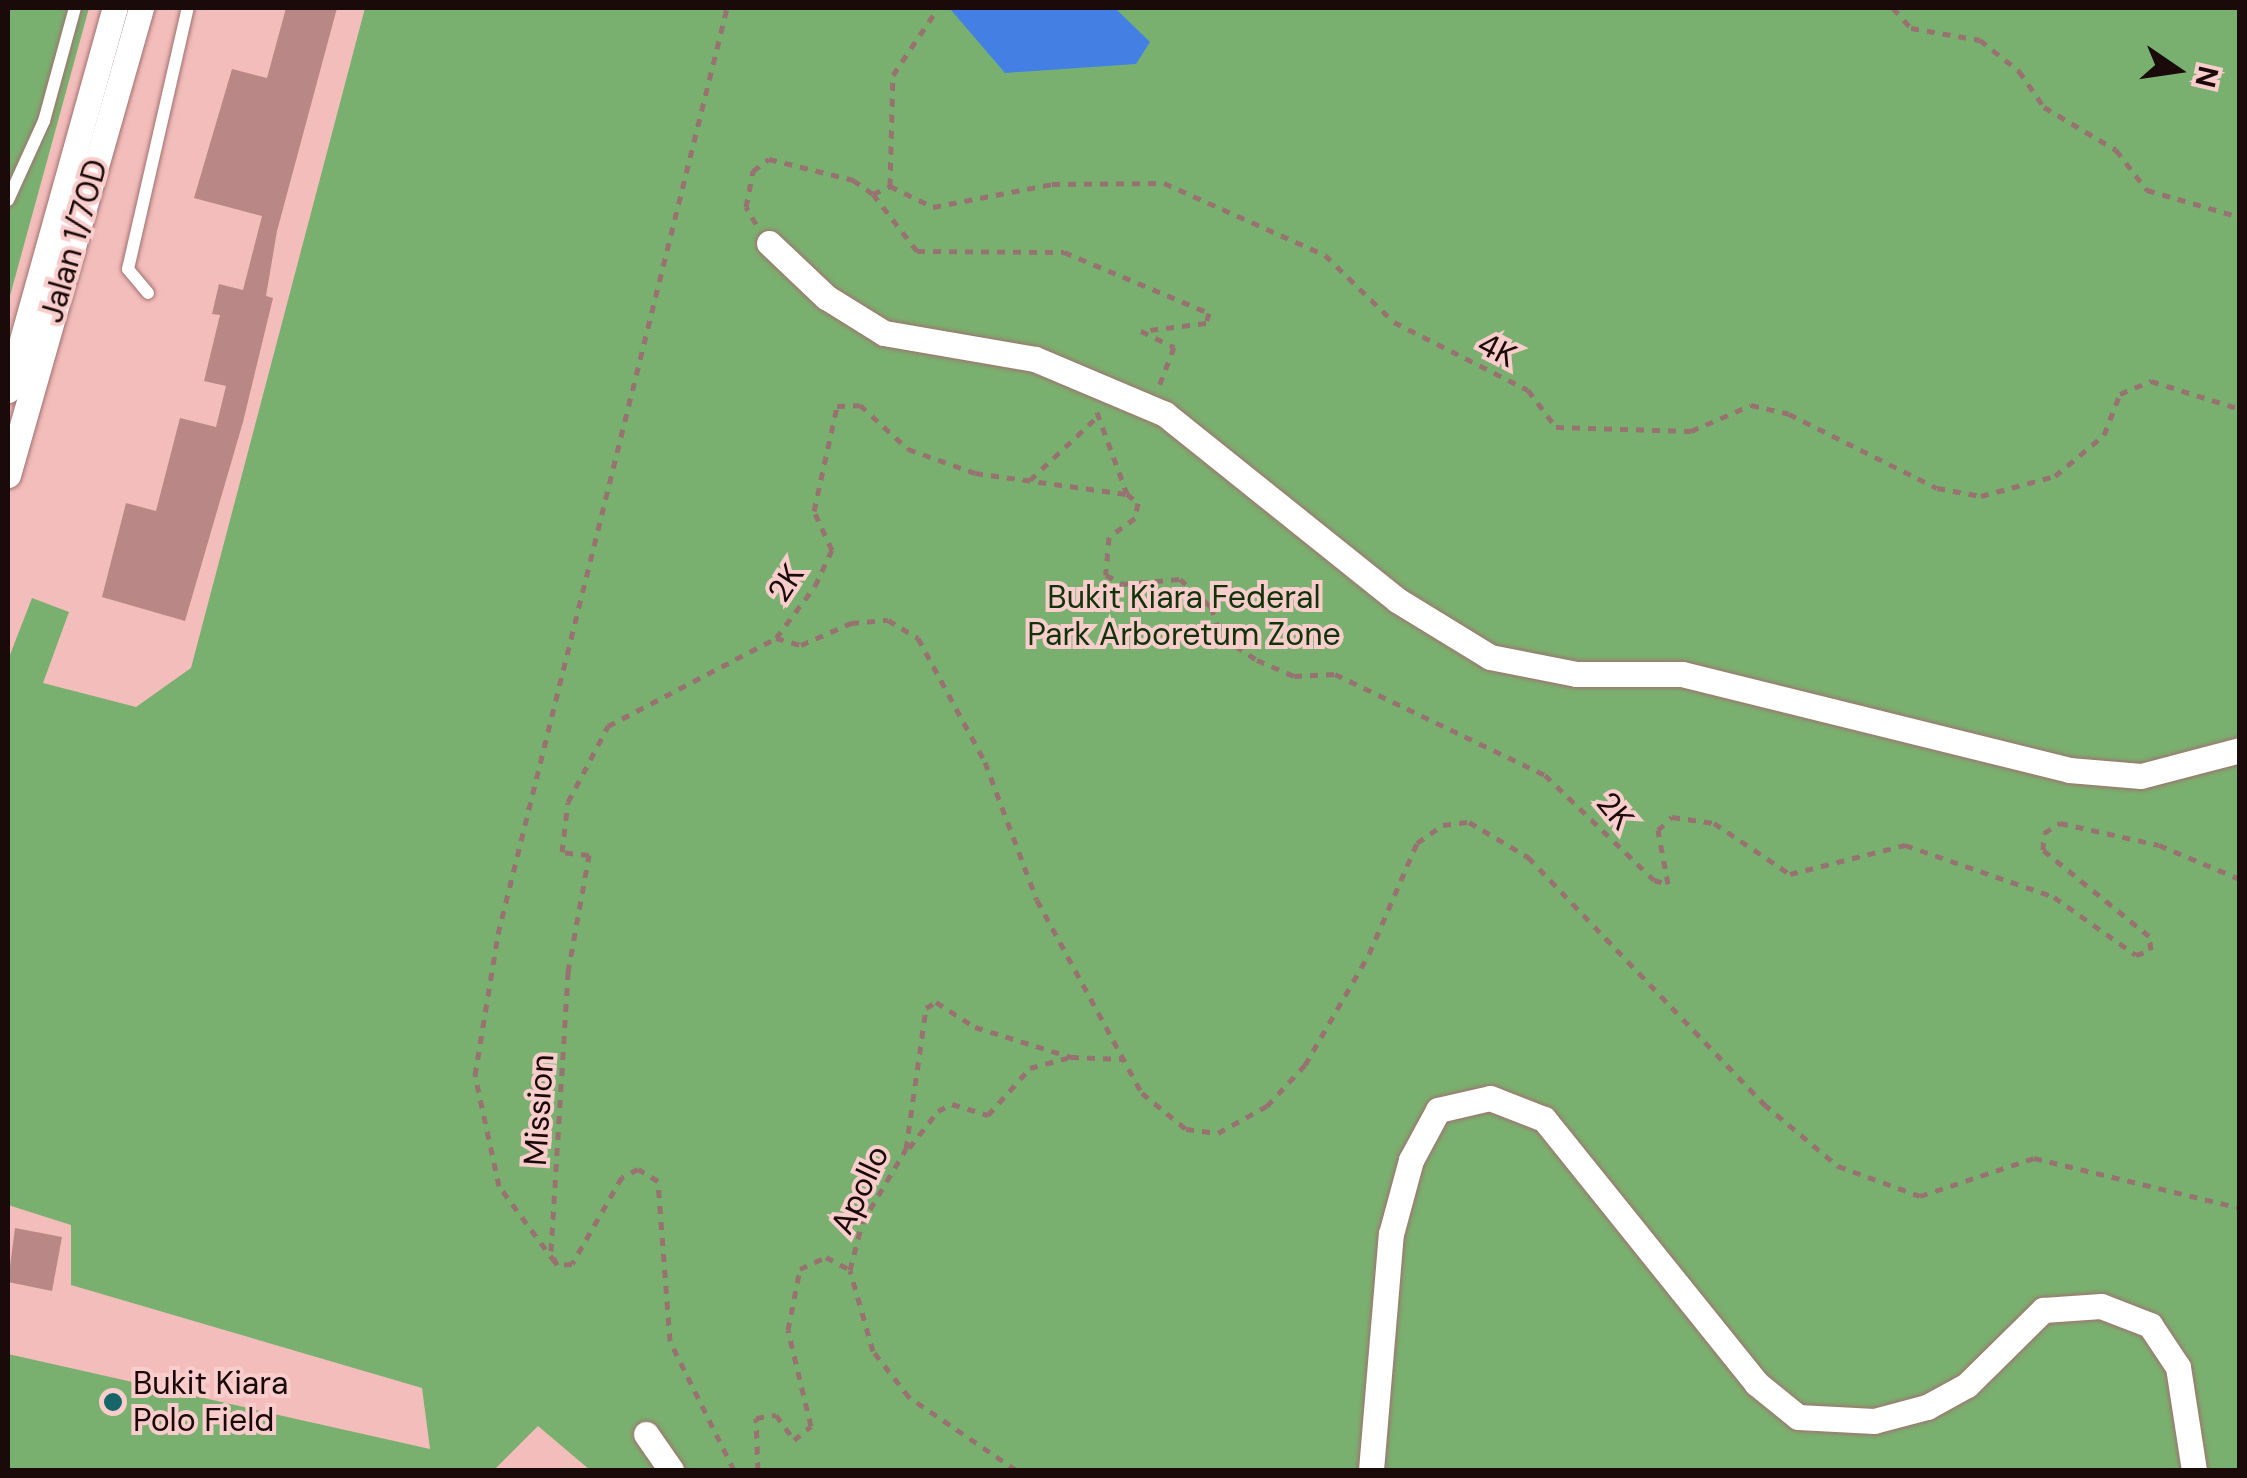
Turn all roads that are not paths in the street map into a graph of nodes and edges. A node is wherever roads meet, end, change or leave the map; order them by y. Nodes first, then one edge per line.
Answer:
1 (75, 8) edge
2 (115, 8) edge
3 (140, 8) edge
4 (188, 8) edge
5 (8, 200) edge
6 (769, 243) road end
7 (148, 293) dead end
8 (8, 390) edge
9 (8, 475) edge
10 (2240, 750) edge
11 (646, 1434) dead end
12 (671, 1470) edge
13 (1371, 1470) edge
14 (2194, 1470) edge

1 - 5 lane
2 - 8 street, Jalan 1/70D
3 - 9 street, Jalan 1/70D
4 - 7 lane
6 - 10 street
11 - 12 street
13 - 14 street

